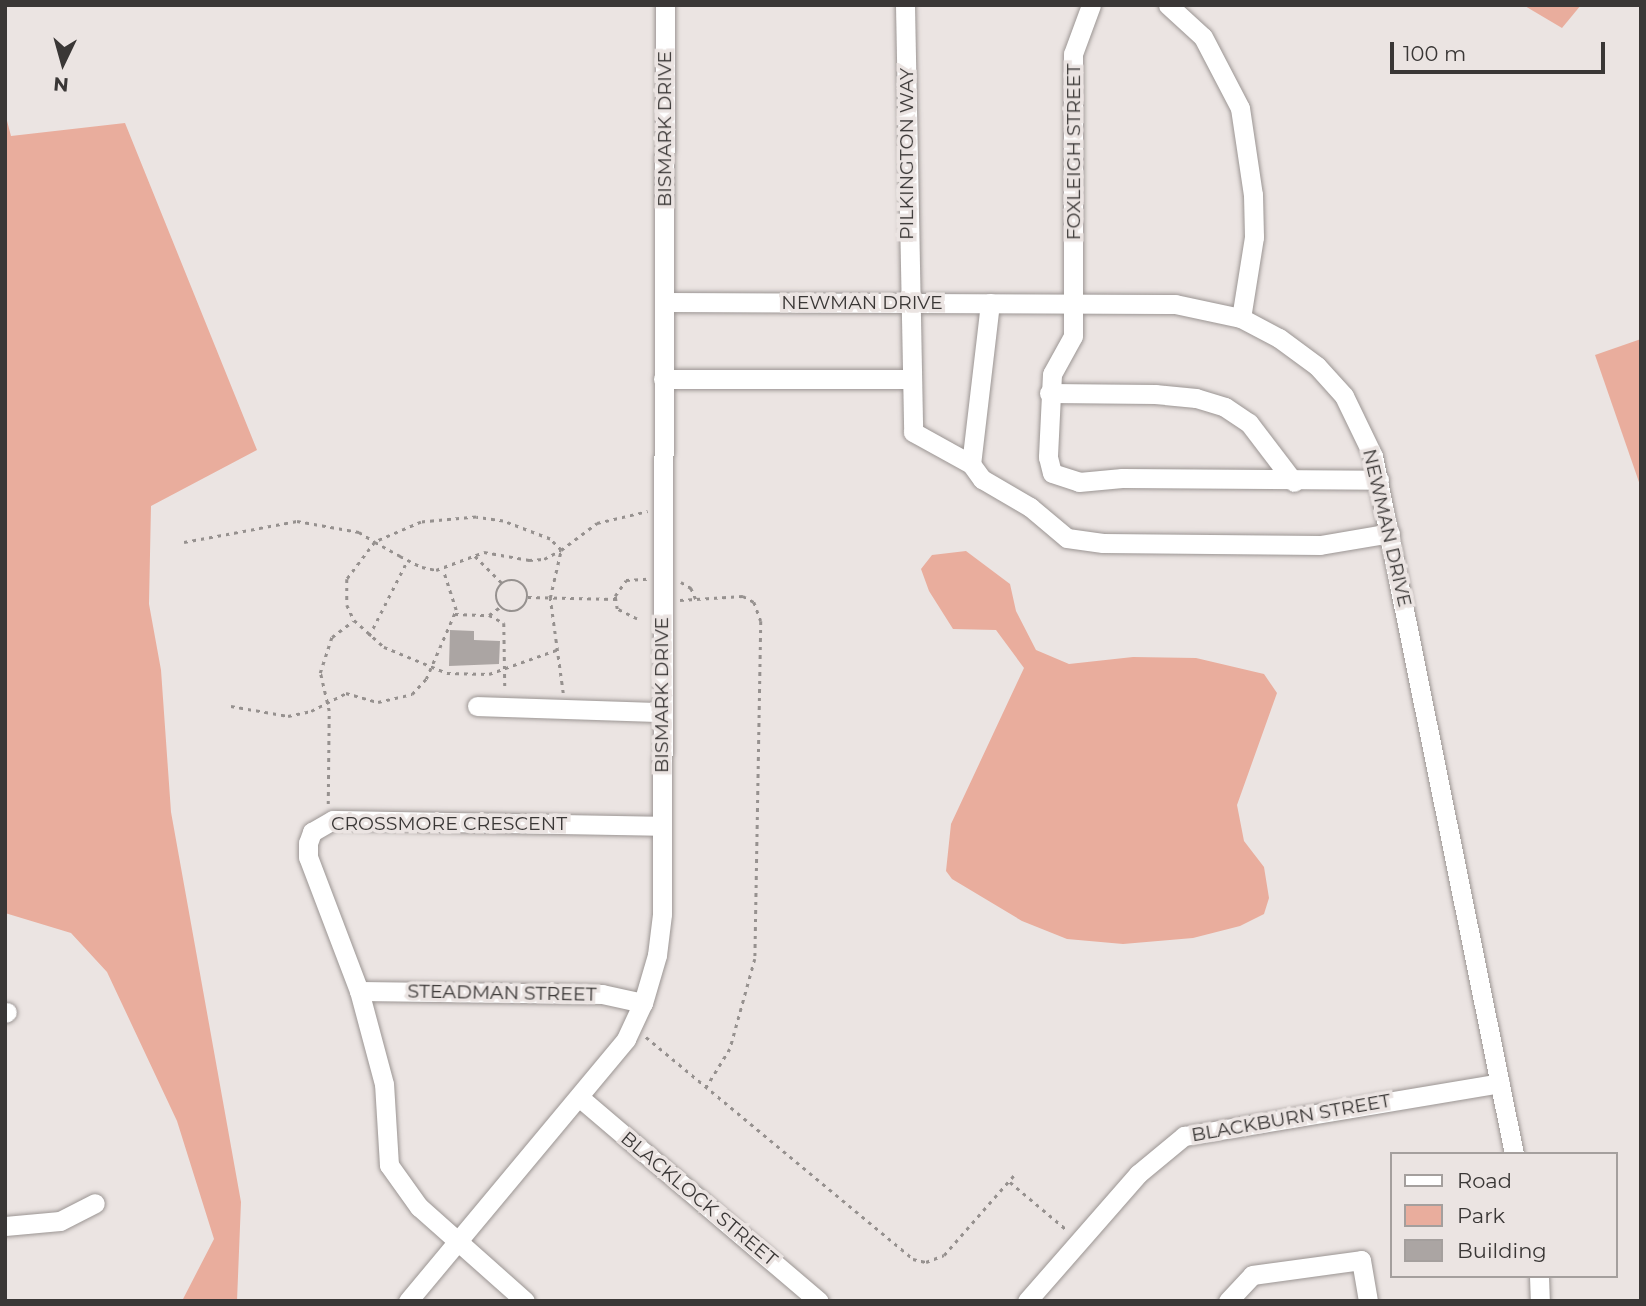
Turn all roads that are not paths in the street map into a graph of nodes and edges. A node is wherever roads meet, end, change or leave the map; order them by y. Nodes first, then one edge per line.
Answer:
1 (665, 5) edge
2 (905, 5) edge
3 (1091, 5) edge
4 (1168, 5) edge
5 (664, 302) junction
6 (908, 303) junction
7 (989, 303) junction
8 (1074, 303) junction
9 (1241, 318) junction
10 (663, 379) junction
11 (911, 379) junction
12 (1049, 393) junction
13 (971, 464) junction
14 (1379, 480) junction
15 (1294, 482) junction
16 (1390, 533) junction
17 (477, 706) dead end
18 (662, 712) junction
19 (662, 826) junction
20 (359, 991) junction
21 (643, 1003) junction
22 (1500, 1083) junction
23 (579, 1097) junction
24 (1514, 1152) edge
25 (95, 1203) dead end
26 (5, 1226) edge
27 (457, 1242) junction
28 (1539, 1278) edge
29 (408, 1301) edge
30 (525, 1301) edge
31 (819, 1301) edge
32 (1027, 1301) edge
33 (1228, 1301) edge
34 (1368, 1301) edge
35 (1539, 1301) edge

1 - 5 street, BISMARK DRIVE
2 - 6 street, PILKINGTON WAY
3 - 8 street, FOXLEIGH STREET
4 - 9 street
5 - 6 street, NEWMAN DRIVE
5 - 10 street, BISMARK DRIVE
6 - 7 street, NEWMAN DRIVE
6 - 11 street, PILKINGTON WAY
7 - 8 street, NEWMAN DRIVE
7 - 13 street
8 - 9 street, NEWMAN DRIVE
8 - 12 street, FOXLEIGH STREET
9 - 14 street, NEWMAN DRIVE
10 - 11 street
10 - 18 street, BISMARK DRIVE
11 - 13 street, PILKINGTON WAY
12 - 15 street
12 - 15 street, FOXLEIGH STREET
13 - 16 street
14 - 15 street, FOXLEIGH STREET
14 - 16 street, NEWMAN DRIVE
16 - 22 street, NEWMAN DRIVE
17 - 18 street
18 - 19 street, BISMARK DRIVE
19 - 20 street, CROSSMORE CRESCENT
19 - 21 street, BISMARK DRIVE
20 - 21 street, STEADMAN STREET
20 - 27 street, CROSSMORE CRESCENT
21 - 23 street, BISMARK DRIVE
22 - 24 street, NEWMAN DRIVE
22 - 32 street, BLACKBURN STREET
23 - 27 street, BISMARK DRIVE
23 - 31 street, BLACKLOCK STREET
25 - 26 street
27 - 29 street, BISMARK DRIVE
27 - 30 street, CROSSMORE CRESCENT
28 - 35 street
33 - 34 street

